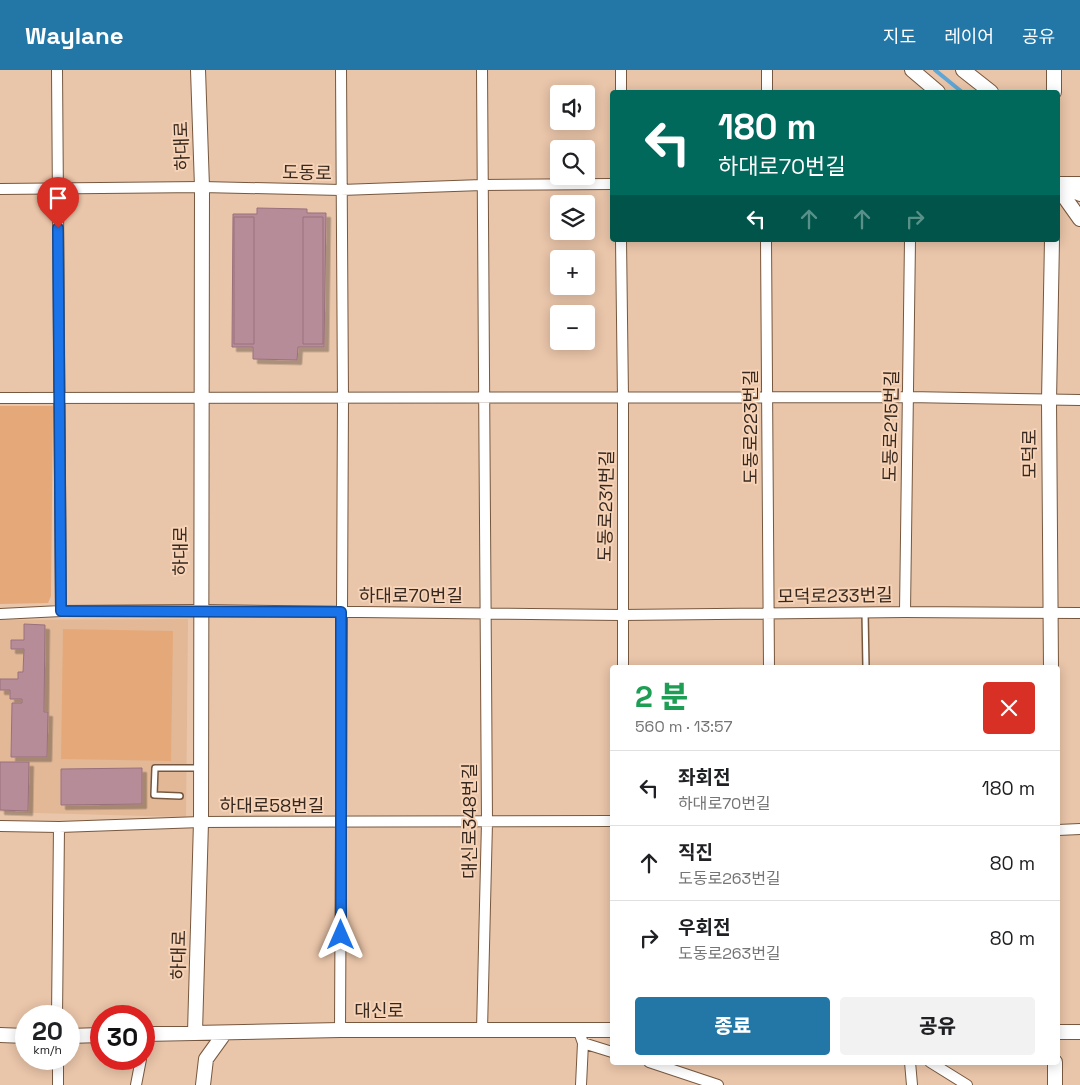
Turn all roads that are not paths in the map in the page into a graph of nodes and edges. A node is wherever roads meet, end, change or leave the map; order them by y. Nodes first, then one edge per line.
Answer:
1 (57, 70) edge
2 (198, 70) edge
3 (341, 70) edge
4 (482, 70) edge
5 (621, 70) edge
6 (767, 70) edge
7 (912, 70) edge
8 (963, 70) edge
9 (1054, 70) edge
10 (621, 90) edge
11 (767, 90) edge
12 (936, 90) edge
13 (988, 90) edge
14 (1054, 90) edge
15 (1080, 182) edge
16 (1060, 183) edge
17 (482, 184) junction
18 (610, 184) edge
19 (1060, 184) edge
20 (202, 187) junction
21 (0, 189) edge
22 (57, 190) junction
23 (341, 190) junction
24 (1060, 191) edge
25 (1080, 194) edge
26 (1080, 219) edge
27 (621, 242) edge
28 (766, 242) edge
29 (910, 242) edge
30 (1052, 242) edge
31 (623, 397) junction
32 (908, 397) junction
33 (0, 398) edge
34 (59, 398) junction
35 (767, 398) junction
36 (200, 399) junction
37 (343, 399) junction
38 (484, 399) junction
39 (1080, 400) edge
40 (1049, 401) junction
41 (200, 610) junction
42 (61, 611) junction
43 (341, 612) junction
44 (484, 612) junction
45 (865, 612) junction
46 (905, 612) junction
47 (769, 613) junction
48 (1080, 613) edge
49 (0, 614) edge
50 (1049, 614) junction
51 (621, 615) junction
52 (622, 665) edge
53 (769, 665) edge
54 (866, 665) edge
55 (1051, 665) edge
56 (201, 768) junction
57 (180, 796) dead end
58 (610, 821) edge
59 (201, 822) junction
60 (342, 822) junction
61 (487, 822) junction
62 (0, 826) edge
63 (59, 827) junction
64 (1080, 829) edge
65 (1060, 830) edge
66 (58, 1005) edge
67 (578, 1029) junction
68 (340, 1030) junction
69 (482, 1030) junction
70 (610, 1030) edge
71 (195, 1032) junction
72 (1060, 1032) edge
73 (1080, 1032) edge
74 (224, 1034) junction
75 (0, 1035) edge
76 (15, 1036) edge
77 (155, 1036) edge
78 (583, 1043) junction
79 (610, 1051) edge
80 (659, 1065) edge
81 (910, 1065) edge
82 (935, 1065) edge
83 (1055, 1065) edge
84 (58, 1070) edge
85 (139, 1070) edge
86 (58, 1085) edge
87 (136, 1085) edge
88 (202, 1085) edge
89 (581, 1085) edge
90 (718, 1085) edge
91 (912, 1085) edge
92 (967, 1085) edge
93 (1055, 1085) edge

1 - 22 street
2 - 20 street, 하대로
3 - 23 street
4 - 17 street, 대신로348번길
5 - 10 street
6 - 11 street
7 - 12 street
8 - 13 street
9 - 14 street
15 - 16 street
17 - 18 street, 도동로
17 - 23 street, 도동로
17 - 38 street, 대신로348번길
19 - 25 street
20 - 22 street, 도동로
20 - 23 street, 도동로
20 - 36 street, 하대로
21 - 22 street, 도동로
22 - 34 street
23 - 37 street
24 - 26 street
27 - 31 street, 도동로231번길
28 - 35 street, 도동로223번길
29 - 32 street, 도동로215번길
30 - 40 street, 모덕로
31 - 35 street
31 - 38 street
31 - 51 street, 도동로231번길
32 - 35 street
32 - 40 street
32 - 46 street, 도동로215번길
33 - 34 street
34 - 36 street
34 - 42 street
35 - 47 street, 도동로223번길
36 - 37 street
36 - 41 street, 하대로
37 - 38 street
37 - 43 street
38 - 44 street, 대신로348번길
39 - 40 street
40 - 50 street, 모덕로
41 - 42 street, 하대로70번길
41 - 43 street, 하대로70번길
41 - 56 street, 하대로
42 - 49 street, 하대로70번길
43 - 44 street, 하대로70번길
43 - 60 street
44 - 51 street, 하대로70번길
44 - 61 street, 대신로348번길
45 - 46 street, 모덕로233번길
45 - 47 street, 모덕로233번길
45 - 54 lane
46 - 50 street, 모덕로233번길
47 - 51 street, 모덕로233번길
47 - 53 street, 도동로223번길
48 - 50 street, 모덕로233번길
50 - 55 street, 모덕로
51 - 52 street, 도동로231번길
56 - 57 lane
56 - 59 street, 하대로
58 - 61 street, 하대로58번길
59 - 60 street, 하대로58번길
59 - 63 street, 하대로58번길
59 - 71 street, 하대로
60 - 61 street, 하대로58번길
60 - 68 street
61 - 69 street, 대신로348번길
62 - 63 street, 하대로58번길
63 - 66 street
64 - 65 street
67 - 69 street, 대신로
67 - 70 street, 대신로
67 - 78 street
68 - 69 street, 대신로
68 - 74 street, 대신로
71 - 74 street, 대신로
71 - 77 street, 대신로
72 - 73 street
74 - 88 street
75 - 76 street
78 - 79 street
78 - 89 street
80 - 90 street
81 - 91 street
82 - 92 street
83 - 93 street
84 - 86 street
85 - 87 street

